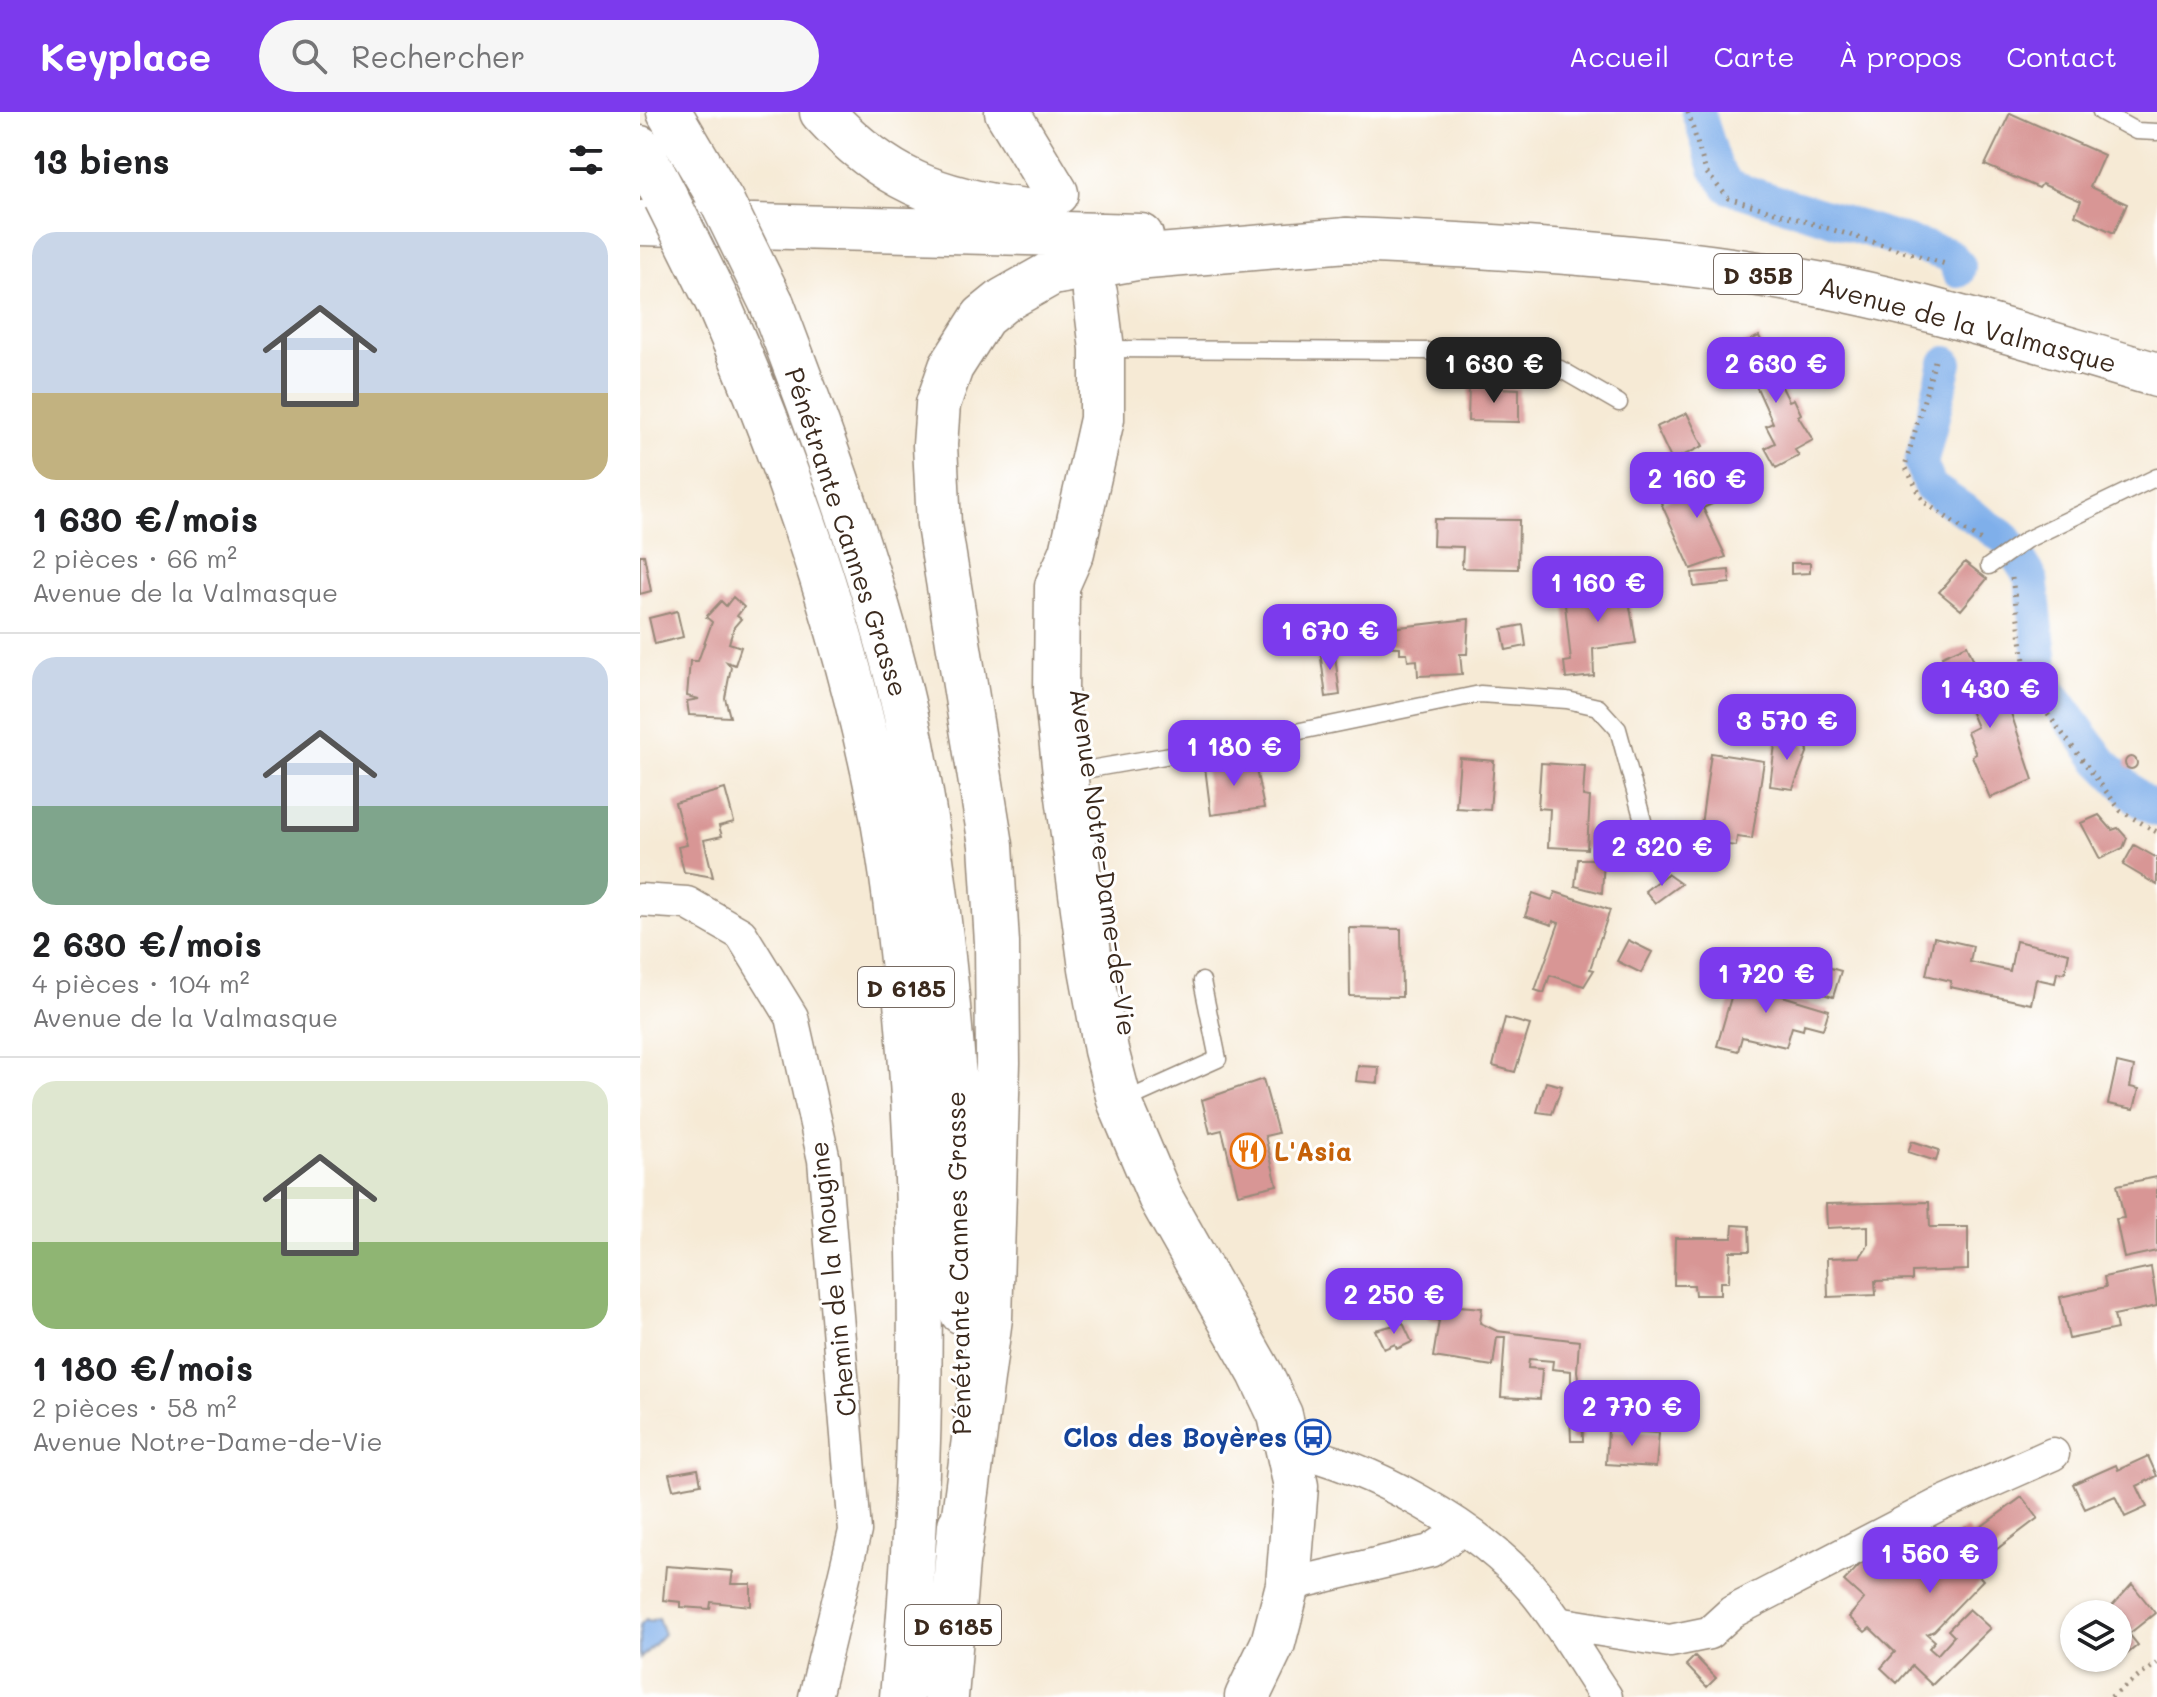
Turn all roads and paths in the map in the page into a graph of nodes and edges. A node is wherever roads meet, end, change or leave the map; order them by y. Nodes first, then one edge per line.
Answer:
1 (669, 112) edge
2 (822, 112) edge
3 (1007, 112) edge
4 (1688, 112) edge
5 (2101, 112) edge
6 (2157, 132) edge
7 (640, 148) edge
8 (640, 161) edge
9 (1056, 193) dead end
10 (653, 211) edge
11 (1347, 240) junction
12 (1949, 265) dead end
13 (1095, 293) dead end
14 (1102, 349) junction
15 (1935, 361) dead end
16 (2157, 375) edge
17 (1619, 403) dead end
18 (2157, 477) edge
19 (1997, 560) junction
20 (1078, 772) junction
21 (2157, 832) edge
22 (1648, 839) dead end
23 (640, 900) edge
24 (1202, 981) dead end
25 (1131, 1099) junction
26 (1303, 1452) junction
27 (2053, 1454) dead end
28 (1462, 1530) junction
29 (959, 1553) junction
30 (1302, 1583) junction
31 (1562, 1630) junction
32 (2157, 1663) edge
33 (816, 1692) edge
34 (902, 1697) edge
35 (946, 1697) edge
36 (1247, 1697) edge
37 (1271, 1697) edge
38 (1606, 1697) edge
39 (2111, 1697) edge

1 - 29 main road, Pénétrante Cannes Grasse / D 6185, bridge
2 - 11 main road
3 - 9 main road
4 - 12 path
5 - 6 lane
7 - 10 main road, Pénétrante Cannes Grasse / D 6185
8 - 10 main road
10 - 11 main road
10 - 34 main road, Pénétrante Cannes Grasse / D 6185, bridge
11 - 16 main road, Avenue de la Valmasque / D 35B
11 - 29 main road
13 - 14 main road, Avenue Notre-Dame-de-Vie
14 - 17 lane
14 - 20 main road, Avenue Notre-Dame-de-Vie
15 - 19 path
18 - 19 lane
19 - 21 path
20 - 22 lane
20 - 25 main road, Avenue Notre-Dame-de-Vie
23 - 33 street, Chemin de la Mougine
24 - 25 lane
25 - 26 main road, Avenue Notre-Dame-de-Vie
26 - 28 street
26 - 30 main road, Avenue Notre-Dame-de-Vie
27 - 31 street
28 - 30 street
28 - 31 street
29 - 35 main road, Pénétrante Cannes Grasse / D 6185
30 - 36 main road, Avenue Notre-Dame-de-Vie
30 - 37 main road, Avenue Notre-Dame-de-Vie
31 - 38 street
32 - 39 path

